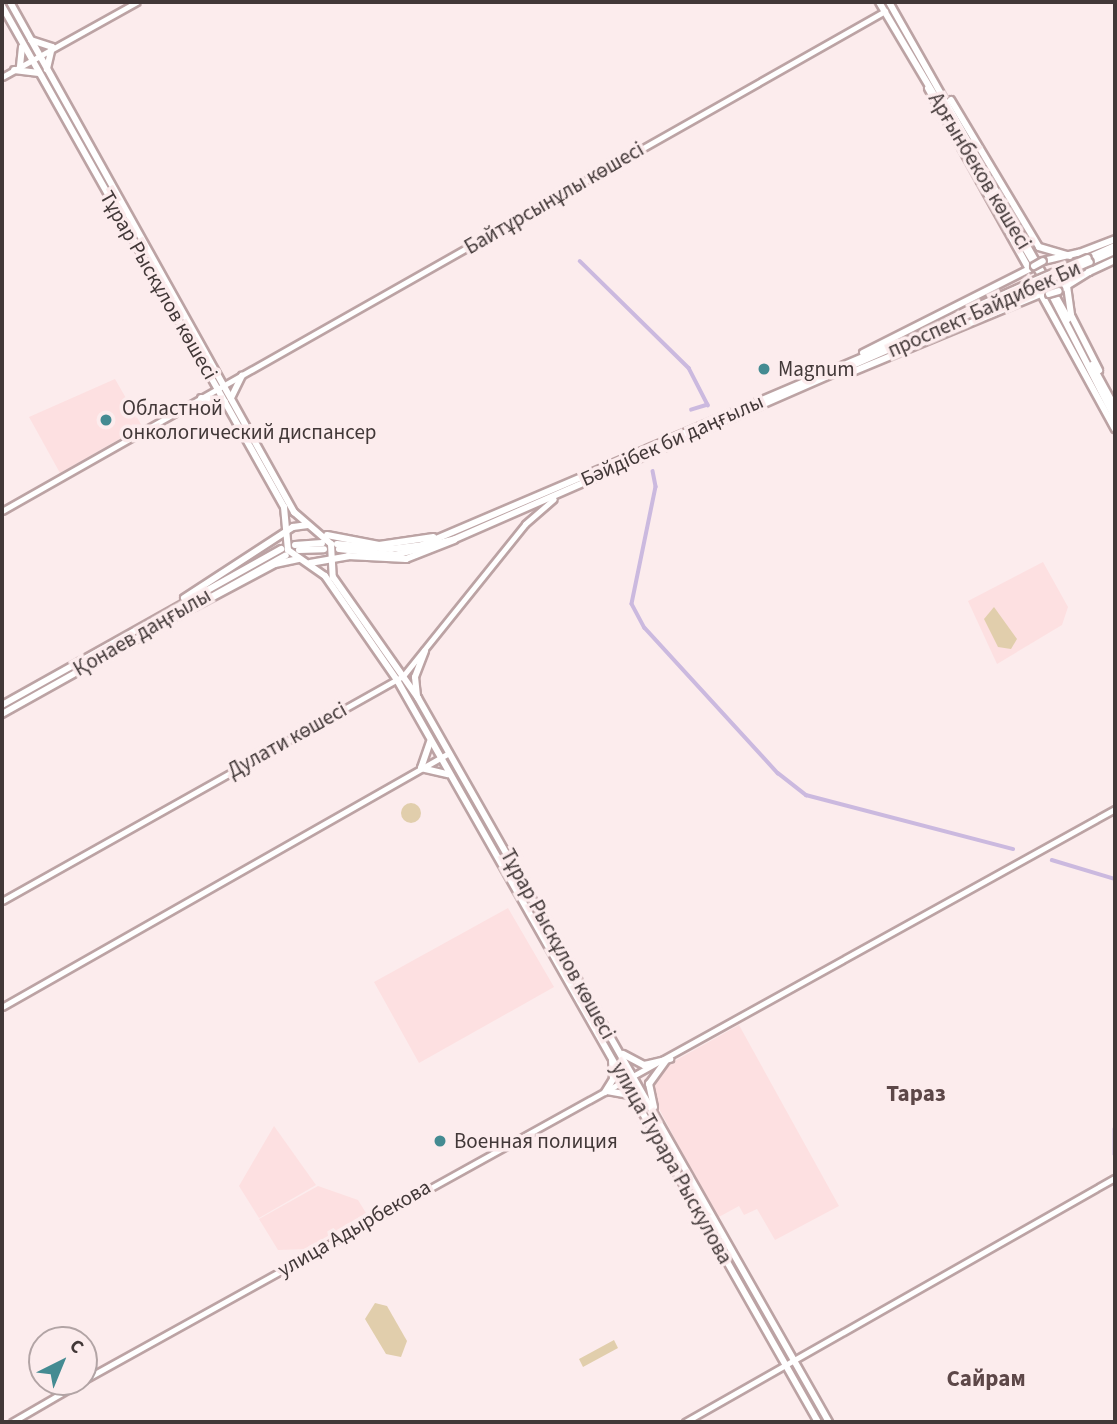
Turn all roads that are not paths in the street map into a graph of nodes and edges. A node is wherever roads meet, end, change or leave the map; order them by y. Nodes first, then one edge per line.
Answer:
1 (10, 2) edge
2 (137, 2) edge
3 (879, 2) edge
4 (889, 2) edge
5 (2, 6) edge
6 (885, 11) junction
7 (30, 39) junction
8 (22, 41) junction
9 (52, 47) junction
10 (35, 57) junction
11 (17, 68) junction
12 (47, 71) junction
13 (39, 73) junction
14 (2, 77) edge
15 (935, 79) junction
16 (928, 83) junction
17 (96, 167) junction
18 (1115, 239) edge
19 (1115, 249) edge
20 (1079, 253) junction
21 (1070, 256) junction
22 (1115, 260) edge
23 (1032, 268) junction
24 (1089, 272) junction
25 (1067, 286) junction
26 (1041, 295) junction
27 (838, 371) junction
28 (242, 375) junction
29 (221, 387) junction
30 (201, 398) junction
31 (1115, 399) edge
32 (228, 401) junction
33 (1115, 407) edge
34 (1115, 418) edge
35 (1115, 429) edge
36 (646, 456) joint
37 (554, 499) junction
38 (2, 511) edge
39 (521, 511) junction
40 (525, 524) junction
41 (308, 525) junction
42 (286, 534) junction
43 (323, 534) junction
44 (452, 537) junction
45 (323, 546) dead end
46 (338, 546) dead end
47 (297, 548) dead end
48 (332, 558) junction
49 (299, 559) junction
50 (310, 563) junction
51 (174, 605) junction
52 (183, 612) junction
53 (425, 652) junction
54 (400, 678) junction
55 (418, 698) junction
56 (2, 705) edge
57 (2, 714) edge
58 (428, 734) junction
59 (449, 753) junction
60 (440, 757) junction
61 (421, 768) junction
62 (456, 783) junction
63 (1115, 809) edge
64 (2, 901) edge
65 (548, 927) junction
66 (541, 932) junction
67 (2, 1007) edge
68 (620, 1052) junction
69 (611, 1055) junction
70 (668, 1060) junction
71 (635, 1079) junction
72 (627, 1082) junction
73 (606, 1092) junction
74 (635, 1097) junction
75 (654, 1112) junction
76 (1115, 1178) edge
77 (767, 1312) junction
78 (758, 1317) junction
79 (794, 1360) junction
80 (783, 1366) junction
81 (98, 1372) edge
82 (56, 1396) edge
83 (12, 1422) edge
84 (685, 1422) edge
85 (818, 1422) edge
86 (830, 1422) edge

1 - 7 main road, Тұрар Рыскұлов көшесі
2 - 9 main road
3 - 6 main road, Арғынбеков көшесі
4 - 15 main road, Арғынбеков көшесі
5 - 8 main road, Тұрар Рыскұлов көшесі
6 - 16 main road, Арғынбеков көшесі
6 - 28 main road, Байтұрсынұлы көшесі
7 - 9 main road
7 - 10 main road, Тұрар Рыскұлов көшесі
8 - 10 main road, Тұрар Рыскұлов көшесі
8 - 11 main road
9 - 10 main road
9 - 12 main road
10 - 11 main road
10 - 12 main road, Тұрар Рыскұлов көшесі
10 - 13 main road, Тұрар Рыскұлов көшесі
11 - 13 main road
11 - 14 main road
12 - 17 main road, Тұрар Рыскұлов көшесі
13 - 17 main road, Тұрар Рыскұлов көшесі
15 - 21 main road
15 - 33 main road, Арғынбеков көшесі
16 - 23 main road
16 - 34 main road, Арғынбеков көшесі
17 - 29 main road, Тұрар Рыскұлов көшесі
18 - 20 main road
19 - 27 main road, проспект Байдибек Би, bridge
20 - 21 main road
20 - 24 main road
21 - 23 main road, bridge
22 - 24 main road
23 - 26 main road
23 - 27 main road
24 - 25 main road
25 - 26 main road, bridge
25 - 31 main road
26 - 27 main road
26 - 35 main road
27 - 36 main road, проспект Байдибек Би
27 - 44 main road, Бәйдібек би даңғылы
28 - 29 main road, Байтұрсынұлы көшесі
28 - 32 main road
29 - 30 main road, Байтұрсынұлы көшесі
29 - 32 main road
30 - 32 main road
30 - 38 main road, Байтұрсынұлы көшесі
32 - 41 main road
32 - 42 main road, Тұрар Рыскұлов көшесі
36 - 37 main road, Бәйдібек би даңғылы
37 - 39 main road, Бәйдібек би даңғылы
37 - 40 main road, Дулати көшесі
39 - 40 main road
39 - 44 main road, Бәйдібек би даңғылы
40 - 53 main road, Дулати көшесі
41 - 42 main road
41 - 43 main road
42 - 49 main road, Тұрар Рыскұлов көшесі
42 - 51 main road
43 - 44 main road
43 - 48 main road, Тұрар Рыскұлов көшесі
44 - 46 main road, Бәйдібек би даңғылы
44 - 48 main road
45 - 47 main road
48 - 50 main road
48 - 54 main road, Тұрар Рыскұлов көшесі
49 - 50 main road
49 - 52 main road
50 - 54 main road
51 - 52 main road, Қонаев даңғылы
51 - 56 main road
52 - 57 main road, Қонаев даңғылы
53 - 54 main road, Дулати көшесі
53 - 55 main road
54 - 55 main road, Тұрар Рыскұлов көшесі
54 - 58 main road, Тұрар Рыскұлов көшесі
54 - 64 main road, Дулати көшесі
55 - 59 main road, Тұрар Рыскұлов көшесі
58 - 60 main road, Тұрар Рыскұлов көшесі
58 - 61 main road
59 - 60 main road
59 - 65 main road, Тұрар Рыскұлов көшесі
60 - 61 main road
60 - 62 main road, улица Турара Рыскулова
61 - 62 main road
61 - 67 main road
62 - 66 main road, улица Турара Рыскулова
63 - 70 main road, улица Адырбекова
65 - 66 main road
65 - 68 main road, Тұрар Рыскұлов көшесі
66 - 69 main road, улица Турара Рыскулова
68 - 70 main road
68 - 71 main road, Тұрар Рыскұлов көшесі
69 - 72 main road, улица Турара Рыскулова
69 - 73 main road
70 - 71 main road, улица Адырбекова
70 - 75 main road
71 - 72 main road, улица Адырбекова
71 - 75 main road, Тұрар Рыскұлов көшесі
72 - 73 main road, улица Адырбекова
72 - 74 main road, улица Турара Рыскулова
73 - 74 main road
73 - 81 main road, улица Адырбекова
74 - 78 main road, улица Турара Рыскулова
75 - 77 main road, Тұрар Рыскұлов көшесі
76 - 79 main road
77 - 78 main road
77 - 79 main road, Тұрар Рыскұлов көшесі
78 - 80 main road, улица Турара Рыскулова
79 - 80 main road
79 - 86 main road, Тұрар Рыскұлов көшесі
80 - 84 main road
80 - 85 main road, улица Турара Рыскулова
82 - 83 main road, улица Адырбекова

